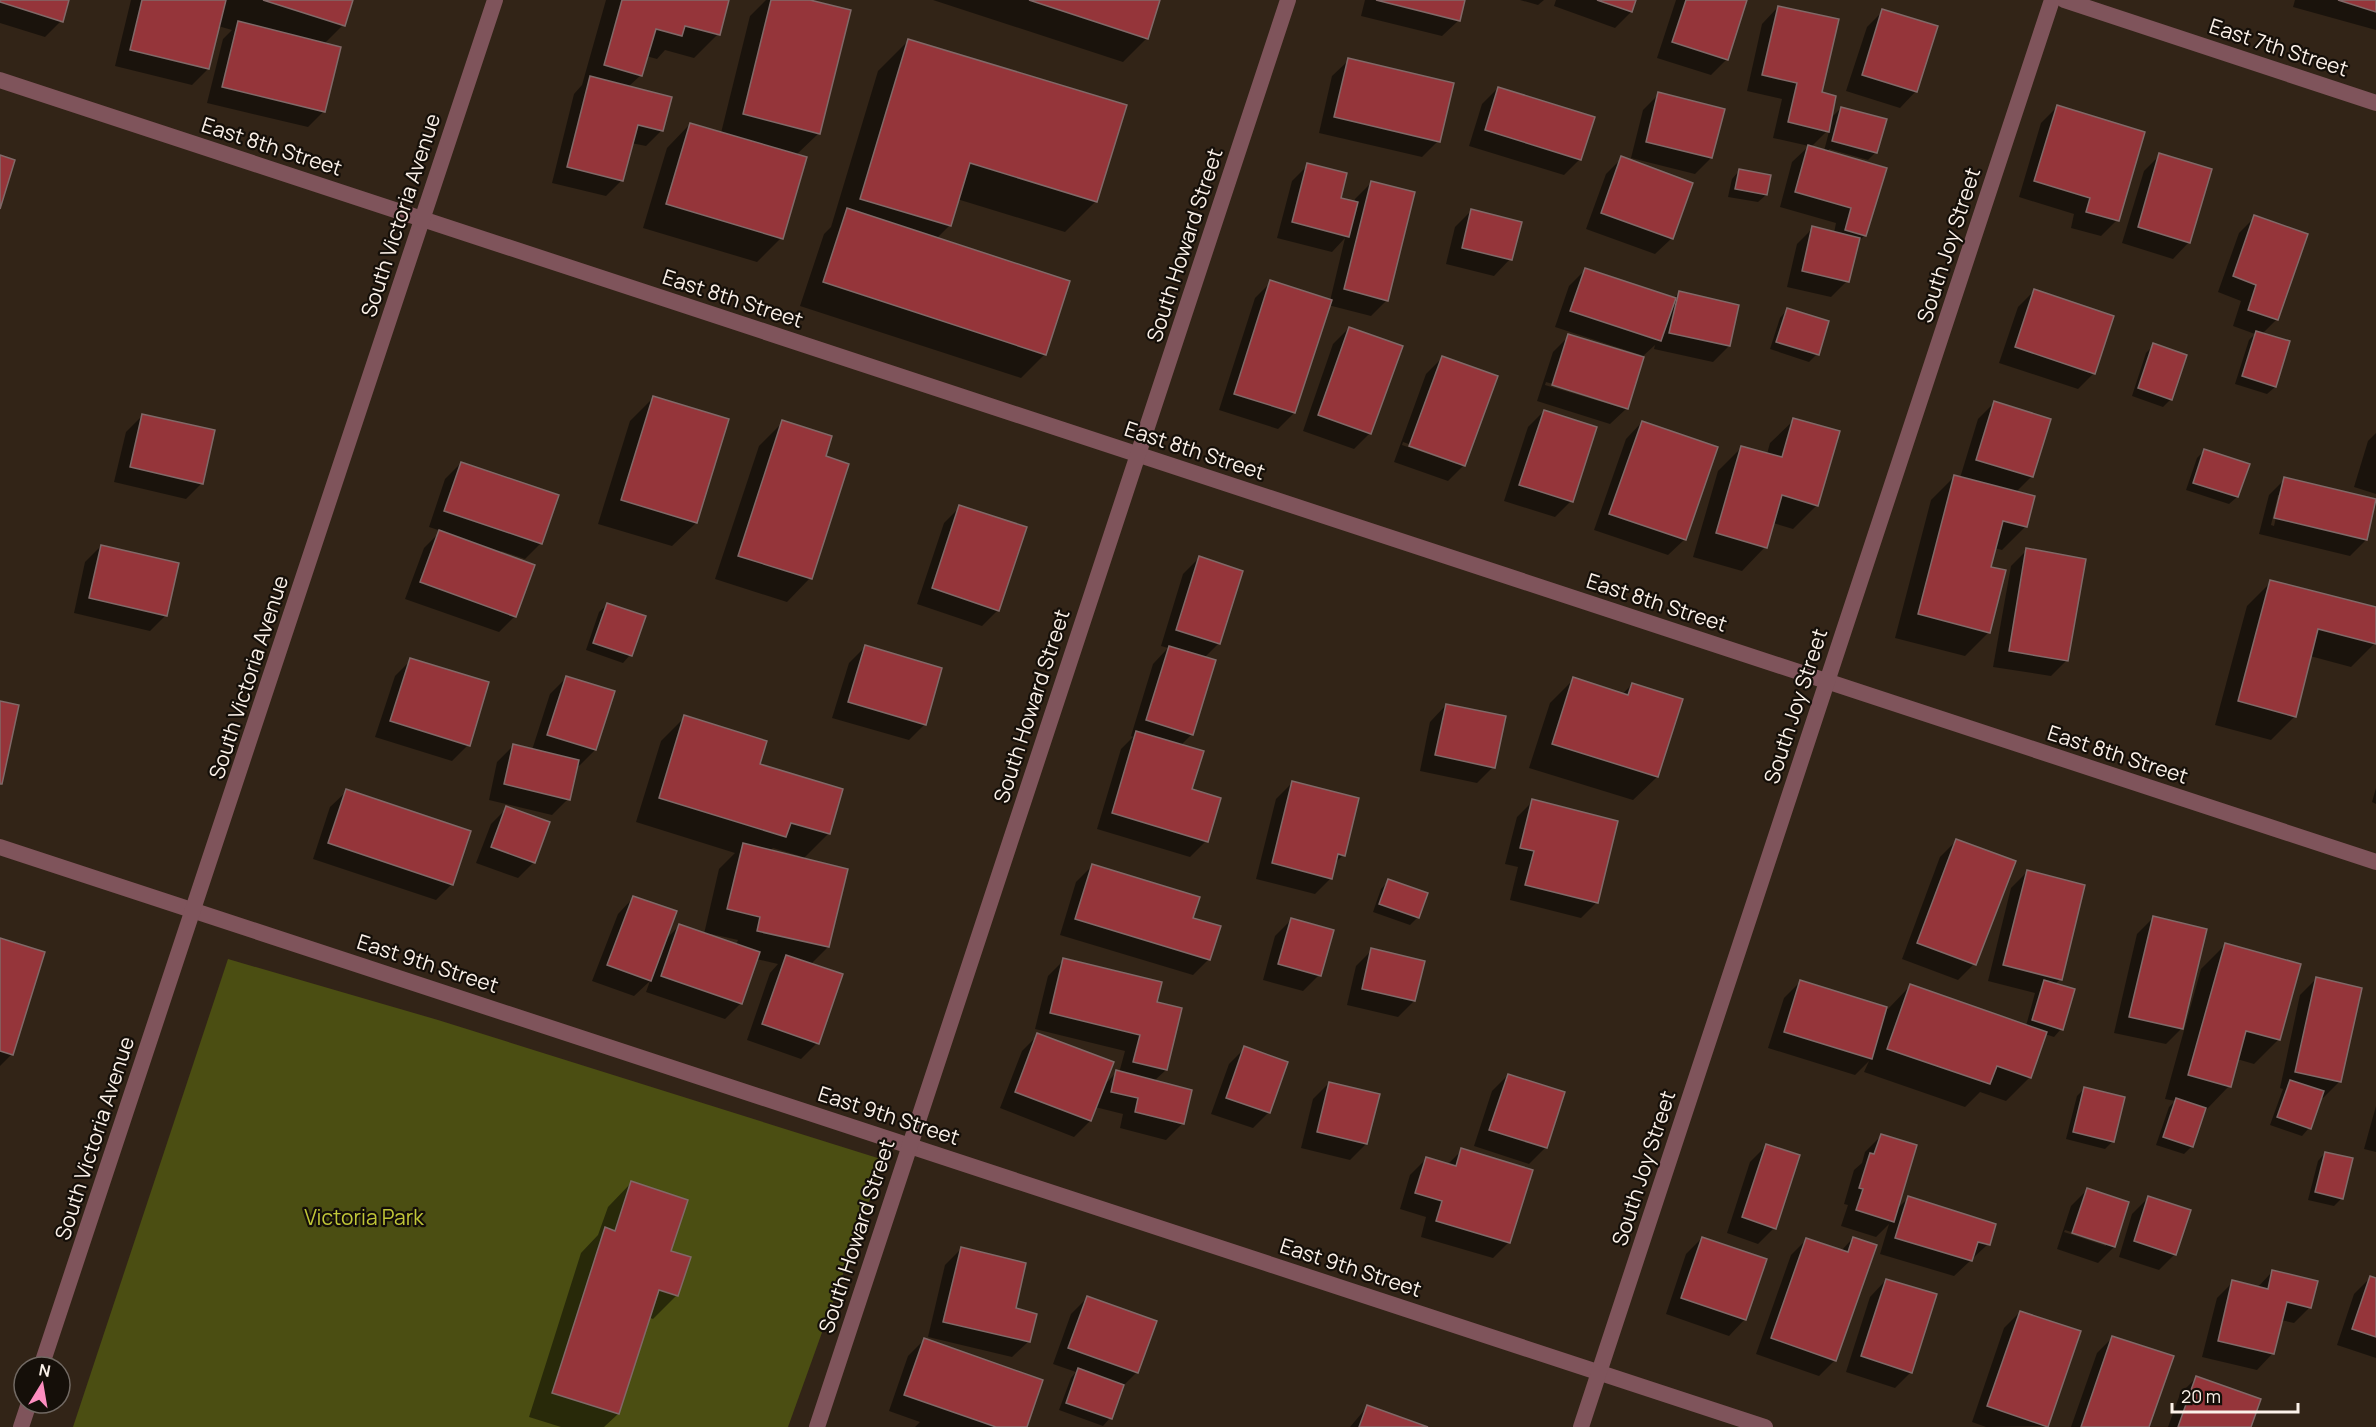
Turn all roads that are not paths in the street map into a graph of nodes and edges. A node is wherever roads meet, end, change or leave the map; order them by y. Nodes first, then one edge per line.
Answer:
1 (495, 0) edge
2 (1288, 0) edge
3 (2052, 0) edge
4 (2064, 0) edge
5 (0, 80) edge
6 (2376, 103) edge
7 (421, 219) junction
8 (1138, 455) junction
9 (1827, 681) junction
10 (0, 847) edge
11 (2376, 862) edge
12 (194, 909) junction
13 (910, 1146) junction
14 (45, 1355) edge
15 (1599, 1372) junction
16 (817, 1427) edge
17 (1581, 1427) edge
18 (1765, 1427) edge

1 - 7 street, South Victoria Avenue
2 - 8 street, South Howard Street
3 - 9 street, South Joy Street
4 - 6 street, East 7th Street
5 - 7 street, East 8th Street
7 - 8 street, East 8th Street
7 - 12 street, South Victoria Avenue
8 - 9 street, East 8th Street
8 - 13 street, South Howard Street
9 - 11 street, East 8th Street
9 - 15 street, South Joy Street
10 - 12 street, East 9th Street
12 - 13 street, East 9th Street
12 - 14 street, South Victoria Avenue
13 - 15 street, East 9th Street
13 - 16 street, South Howard Street
15 - 17 street, South Joy Street
15 - 18 street, East 9th Street

